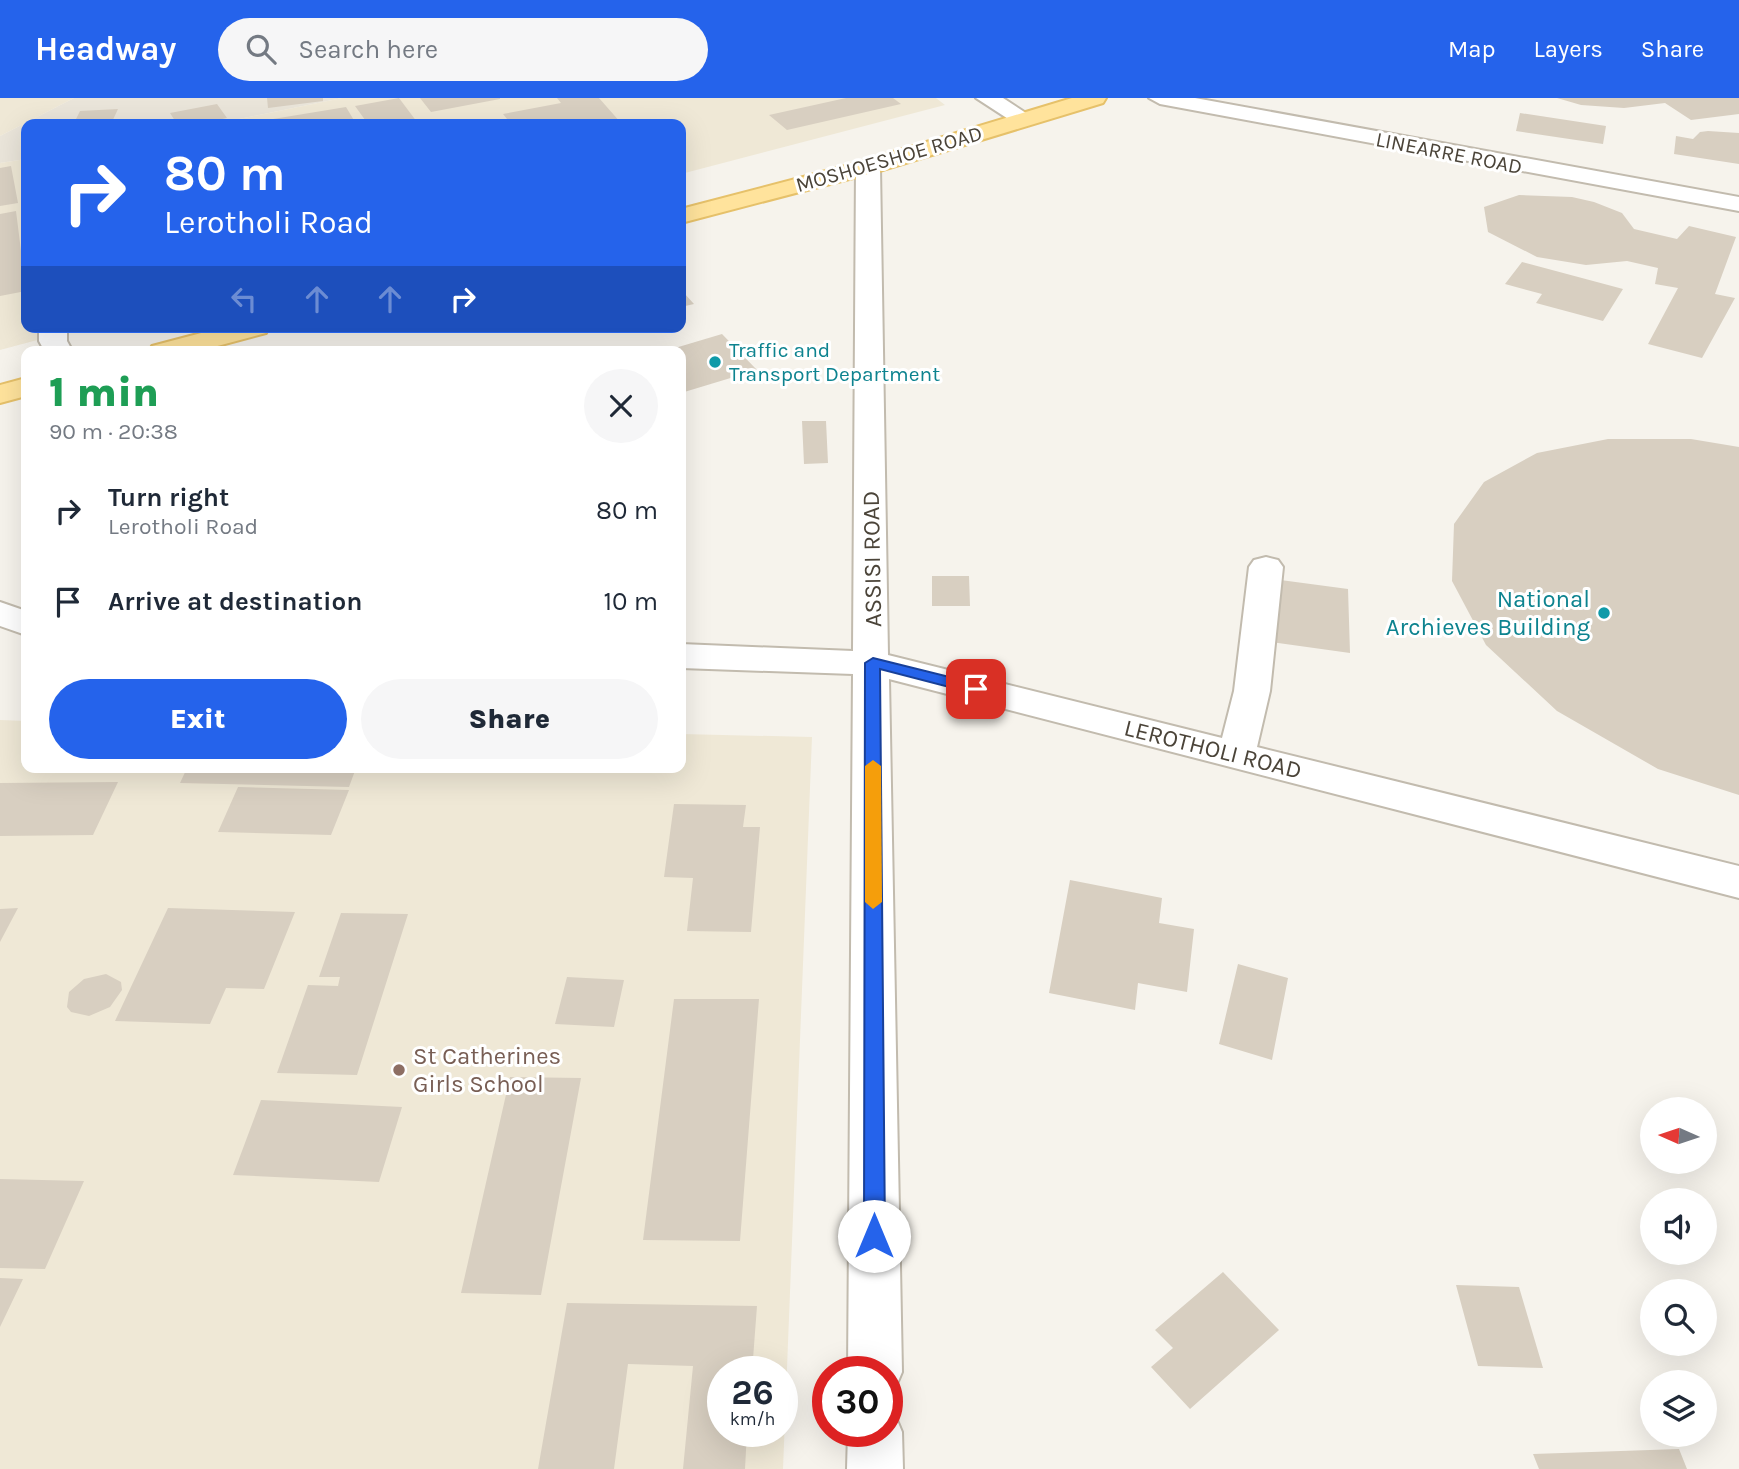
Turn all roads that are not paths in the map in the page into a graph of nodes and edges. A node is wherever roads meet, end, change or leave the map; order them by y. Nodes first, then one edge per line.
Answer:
1 (987, 98) edge
2 (1095, 98) edge
3 (1160, 98) edge
4 (1024, 119) junction
5 (868, 167) junction
6 (1739, 204) edge
7 (686, 215) edge
8 (234, 333) edge
9 (185, 346) edge
10 (21, 388) edge
11 (0, 394) edge
12 (1266, 567) dead end
13 (0, 613) edge
14 (21, 622) edge
15 (686, 656) edge
16 (873, 663) junction
17 (1237, 755) junction
18 (1739, 882) edge
19 (875, 1356) edge
20 (875, 1447) edge
21 (875, 1469) edge

1 - 4 street
2 - 4 main road, MOSHOESHOE ROAD
3 - 6 street, LINEARRE ROAD
4 - 5 main road, MOSHOESHOE ROAD
5 - 7 main road, MOSHOESHOE ROAD
5 - 16 street, ASSISI ROAD
8 - 9 main road
10 - 11 main road
12 - 17 street
13 - 14 street
15 - 16 street, LEROTHOLI ROAD
16 - 17 street, LEROTHOLI ROAD
16 - 19 street, ASSISI ROAD
17 - 18 street, LEROTHOLI ROAD
20 - 21 street

